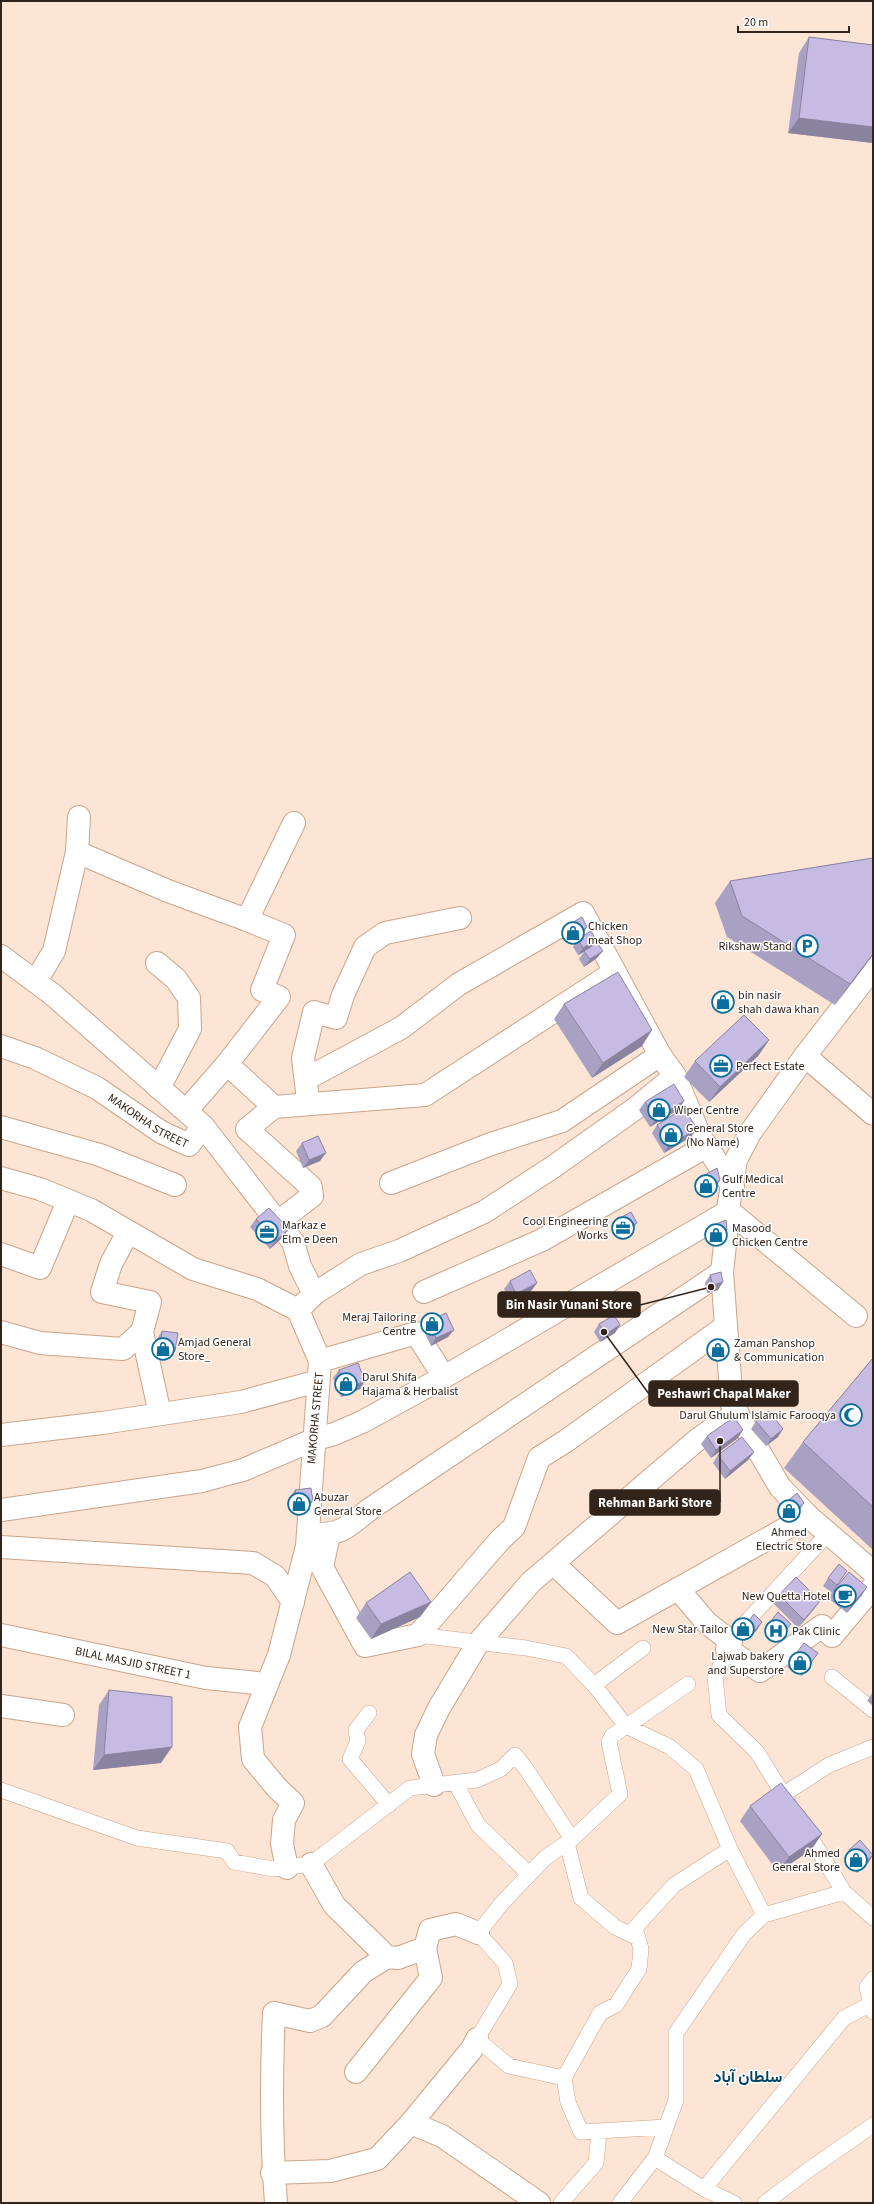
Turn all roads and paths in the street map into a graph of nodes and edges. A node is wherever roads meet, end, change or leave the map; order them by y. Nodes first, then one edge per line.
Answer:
1 (79, 817) dead end
2 (294, 822) dead end
3 (78, 852) junction
4 (460, 918) dead end
5 (247, 920) junction
6 (1, 956) edge
7 (157, 963) dead end
8 (873, 968) edge
9 (613, 973) junction
10 (36, 981) junction
11 (1, 1046) edge
12 (660, 1055) junction
13 (805, 1056) junction
14 (226, 1064) junction
15 (675, 1076) junction
16 (306, 1079) junction
17 (159, 1088) junction
18 (309, 1104) junction
19 (274, 1107) junction
20 (186, 1111) junction
21 (873, 1114) edge
22 (203, 1126) junction
23 (1, 1127) edge
24 (707, 1146) junction
25 (1, 1178) edge
26 (391, 1183) dead end
27 (175, 1185) dead end
28 (732, 1187) junction
29 (68, 1201) junction
30 (729, 1211) junction
31 (278, 1222) junction
32 (128, 1232) junction
33 (1, 1254) edge
34 (722, 1272) junction
35 (424, 1292) dead end
36 (314, 1294) junction
37 (298, 1310) junction
38 (856, 1316) dead end
39 (726, 1326) junction
40 (1, 1332) edge
41 (142, 1332) junction
42 (319, 1371) junction
43 (444, 1377) junction
44 (160, 1414) junction
45 (738, 1414) junction
46 (1, 1435) edge
47 (313, 1440) junction
48 (1, 1510) edge
49 (808, 1516) junction
50 (307, 1534) junction
51 (329, 1535) junction
52 (831, 1536) junction
53 (1, 1547) edge
54 (554, 1564) junction
55 (873, 1572) edge
56 (873, 1587) edge
57 (678, 1589) junction
58 (293, 1602) junction
59 (418, 1635) junction
60 (1, 1636) edge
61 (478, 1643) junction
62 (729, 1645) junction
63 (643, 1648) dead end
64 (832, 1678) dead end
65 (267, 1684) junction
66 (594, 1684) junction
67 (688, 1684) dead end
68 (1, 1706) edge
69 (873, 1710) edge
70 (369, 1713) dead end
71 (63, 1715) dead end
72 (626, 1726) junction
73 (873, 1747) edge
74 (455, 1782) junction
75 (434, 1785) junction
76 (1, 1790) edge
77 (784, 1794) junction
78 (389, 1805) junction
79 (570, 1841) junction
80 (730, 1849) junction
81 (311, 1864) junction
82 (287, 1868) junction
83 (529, 1874) junction
84 (844, 1892) junction
85 (764, 1915) junction
86 (873, 1918) edge
87 (478, 1932) junction
88 (638, 1938) junction
89 (425, 1948) junction
90 (387, 1957) junction
91 (873, 1979) edge
92 (872, 2008) edge
93 (477, 2039) junction
94 (356, 2072) dead end
95 (564, 2078) junction
96 (410, 2124) junction
97 (873, 2125) edge
98 (666, 2127) junction
99 (599, 2133) junction
100 (655, 2158) junction
101 (272, 2173) junction
102 (704, 2189) junction
103 (276, 2203) edge
104 (539, 2203) edge
105 (561, 2203) edge
106 (620, 2203) edge
107 (734, 2203) edge
108 (765, 2203) edge

1 - 3 street
2 - 5 street
3 - 5 street
3 - 10 street
4 - 16 street
5 - 14 street
6 - 10 street
7 - 17 street
8 - 13 street
9 - 12 street
9 - 16 street
9 - 18 street
10 - 17 street
11 - 22 street, MAKORHA STREET
12 - 15 street
12 - 26 street
13 - 21 street
13 - 28 street
14 - 19 street
14 - 20 street
15 - 24 street
15 - 36 street
16 - 18 street
17 - 20 street
18 - 19 street
19 - 31 street
20 - 22 street
22 - 31 street, MAKORHA STREET
23 - 27 street
24 - 28 street
24 - 35 street
25 - 29 street
28 - 30 street
29 - 32 street
29 - 33 street
30 - 34 street
30 - 38 street
30 - 43 street
31 - 36 street, MAKORHA STREET
32 - 37 street
32 - 41 street
34 - 39 street
34 - 51 street
36 - 37 street
37 - 42 street, MAKORHA STREET
39 - 45 street
39 - 59 street
40 - 41 street
41 - 44 street
42 - 43 street
42 - 44 street
42 - 47 street, MAKORHA STREET
43 - 47 street
44 - 46 street
45 - 49 street
45 - 54 street
47 - 48 street
47 - 50 street, MAKORHA STREET
49 - 52 street
49 - 57 street
50 - 51 street
50 - 58 street, MAKORHA STREET
51 - 59 street
52 - 55 street
52 - 62 lane
53 - 58 street
54 - 57 street
54 - 61 street
56 - 62 street
57 - 62 street
58 - 65 street, MAKORHA STREET
59 - 61 lane
60 - 65 street, BILAL MASJID STREET 1
61 - 66 lane
61 - 75 street
62 - 77 lane
63 - 66 lane
64 - 69 lane
65 - 82 street, MAKORHA STREET
66 - 72 lane
67 - 72 lane
68 - 71 street
70 - 78 lane
72 - 79 lane
72 - 80 lane
73 - 77 lane
74 - 75 lane
74 - 79 lane
74 - 83 lane
75 - 78 lane
76 - 82 lane
77 - 84 lane
78 - 81 lane
79 - 83 lane
79 - 88 lane
80 - 85 lane
80 - 88 lane
81 - 82 lane
81 - 90 street
83 - 87 lane
84 - 85 lane
84 - 86 lane
85 - 98 lane
87 - 89 street
87 - 93 lane
88 - 95 lane
89 - 90 street
89 - 94 street
90 - 101 street
91 - 92 lane
92 - 102 lane
93 - 95 lane
93 - 96 street
95 - 99 lane
96 - 101 street
96 - 104 street
97 - 108 lane
98 - 99 lane
98 - 100 lane
99 - 105 lane
100 - 102 lane
100 - 106 lane
101 - 103 street
102 - 107 lane

